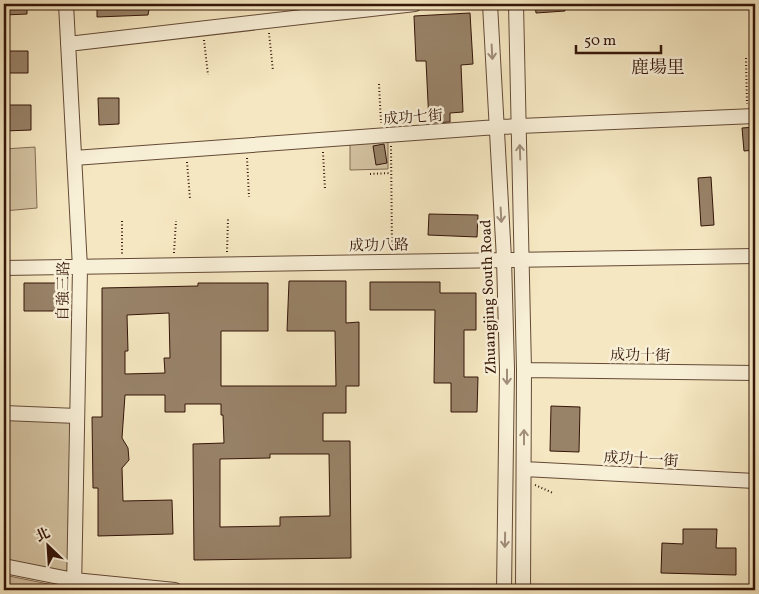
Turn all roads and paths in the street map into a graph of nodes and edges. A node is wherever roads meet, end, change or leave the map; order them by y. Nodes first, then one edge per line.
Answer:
1 (66, 4) edge
2 (415, 4) edge
3 (490, 4) edge
4 (516, 4) edge
5 (268, 21) junction
6 (203, 28) junction
7 (68, 44) junction
8 (746, 58) dead end
9 (273, 71) dead end
10 (208, 75) dead end
11 (379, 84) dead end
12 (751, 116) edge
13 (519, 126) junction
14 (497, 127) junction
15 (387, 135) junction
16 (322, 140) junction
17 (247, 145) junction
18 (186, 150) junction
19 (74, 158) junction
20 (391, 173) junction
21 (370, 174) dead end
22 (325, 189) dead end
23 (249, 197) dead end
24 (190, 199) dead end
25 (228, 219) dead end
26 (122, 221) dead end
27 (176, 221) dead end
28 (755, 256) edge
29 (504, 259) junction
30 (522, 259) junction
31 (392, 262) junction
32 (227, 265) junction
33 (174, 266) junction
34 (122, 267) junction
35 (4, 268) edge
36 (80, 268) junction
37 (524, 370) junction
38 (755, 373) edge
39 (4, 413) edge
40 (77, 416) junction
41 (524, 469) junction
42 (755, 481) edge
43 (534, 484) dead end
44 (553, 493) dead end
45 (4, 566) edge
46 (77, 587) edge
47 (175, 590) edge
48 (504, 590) edge
49 (523, 590) edge

1 - 7 street, 自強三路
2 - 5 street
3 -> 14 street, Zhuangjing South Road
4 - 13 street
5 - 6 street
5 - 9 path
6 - 7 street
6 - 10 path
7 - 19 street, 自強三路
8 - 12 path
11 - 15 path
12 - 13 street, 成功七街
13 - 14 street, 成功七街
30 -> 13 street
14 - 15 street, 成功七街
14 -> 29 street, Zhuangjing South Road
15 - 16 street, 成功七街
15 - 20 path
16 - 17 street, 成功七街
16 - 22 path
17 - 18 street, 成功七街
17 - 23 path
18 - 19 street, 成功七街
18 - 24 path
19 - 36 street, 自強三路
20 - 21 path
20 - 31 path
25 - 32 path
26 - 34 path
27 - 33 path
28 - 30 street, 成功八路
29 - 30 street, 成功八路
29 - 31 street, 成功八路
29 -> 48 street, Zhuangjing South Road
30 - 37 street
31 - 32 street, 成功八路
32 - 33 street, 成功八路
33 - 34 street, 成功八路
34 - 36 street, 成功八路
35 - 36 street, 成功八路
36 - 40 street, 自強三路
37 - 38 street, 成功十街
41 -> 37 street
39 - 40 street
40 - 46 street, 自強三路
41 - 42 street, 成功十一街
41 - 49 street
43 - 44 path
45 - 46 street
46 - 47 street

